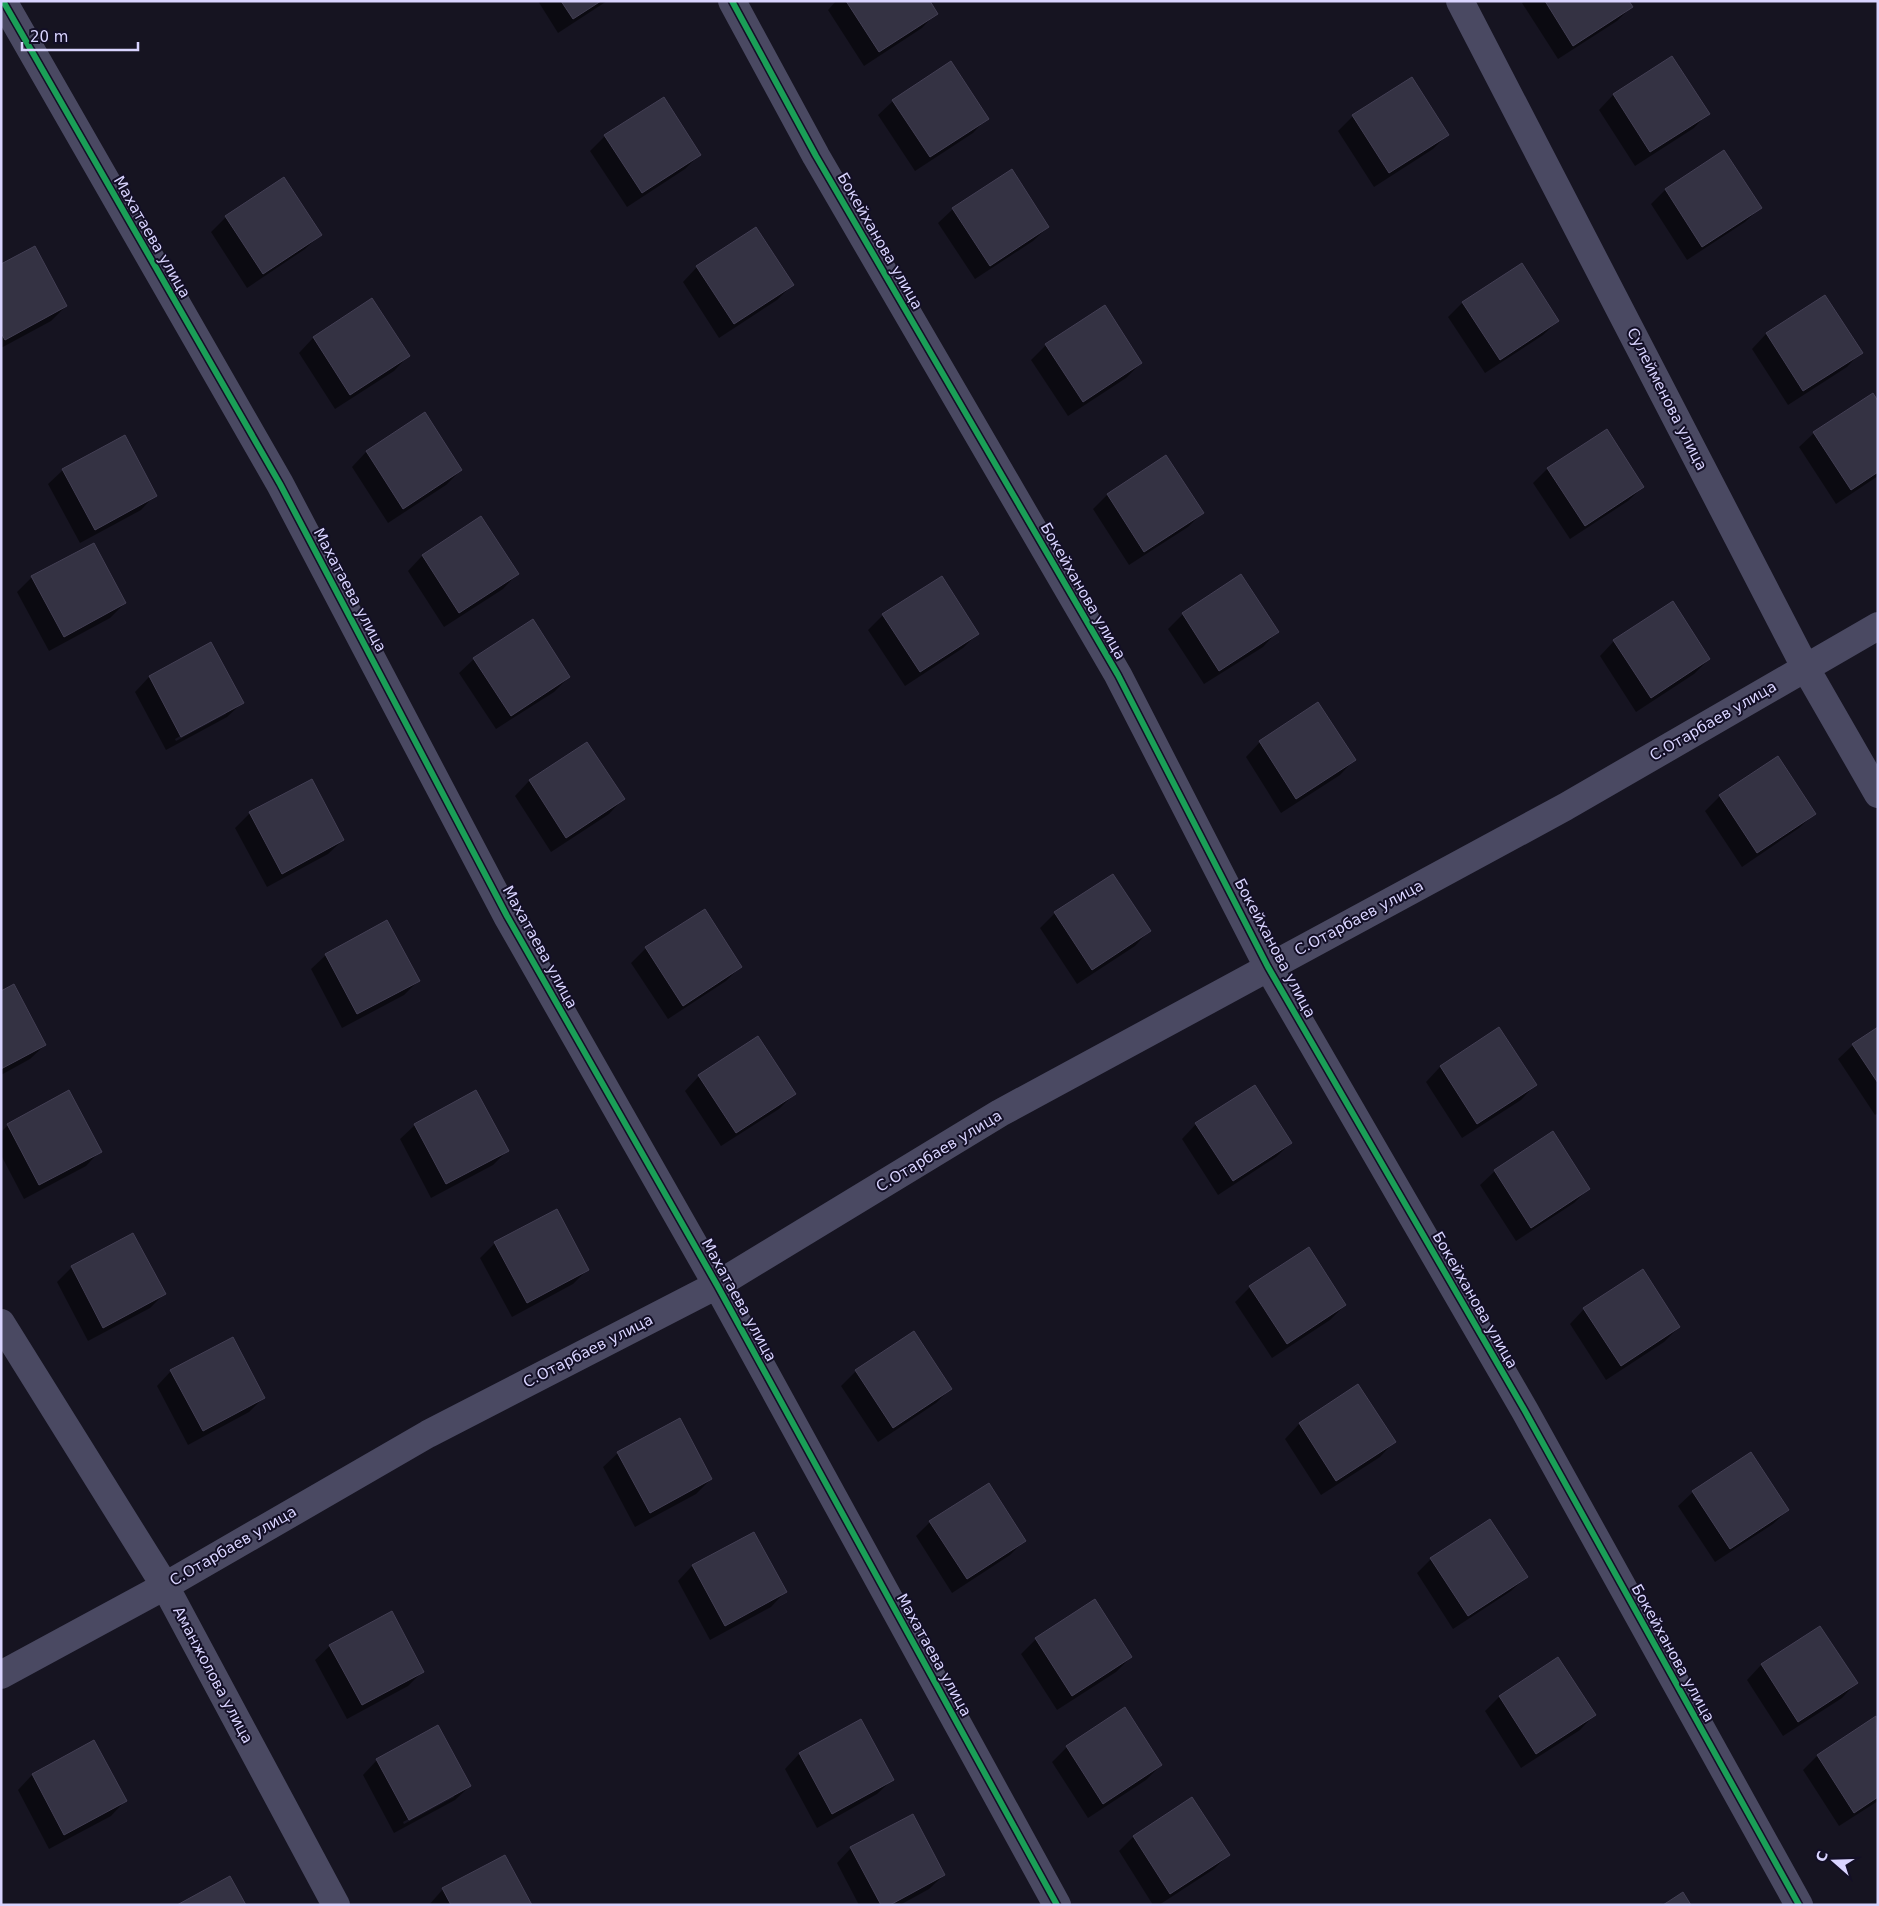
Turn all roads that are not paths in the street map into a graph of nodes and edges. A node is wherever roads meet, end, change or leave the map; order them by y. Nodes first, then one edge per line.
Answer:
1 (4, 1) edge
2 (732, 1) edge
3 (1460, 1) edge
4 (1878, 626) edge
5 (1805, 667) junction
6 (1878, 794) edge
7 (1268, 967) junction
8 (717, 1285) junction
9 (1, 1323) edge
10 (165, 1586) junction
11 (1, 1675) edge
12 (336, 1905) edge
13 (1058, 1905) edge
14 (1799, 1905) edge

1 - 8 street, Махатаева улица
2 - 7 street, Бокейханова улица
3 - 5 street, Сулейменова улица
4 - 5 street, С.Отарбаев улица
5 - 6 street, Сулейменова улица
5 - 7 street, С.Отарбаев улица
7 - 8 street, С.Отарбаев улица
7 - 14 street, Бокейханова улица
8 - 10 street, С.Отарбаев улица
8 - 13 street, Махатаева улица
9 - 10 street, Аманжолова улица
10 - 11 street, С.Отарбаев улица
10 - 12 street, Аманжолова улица

